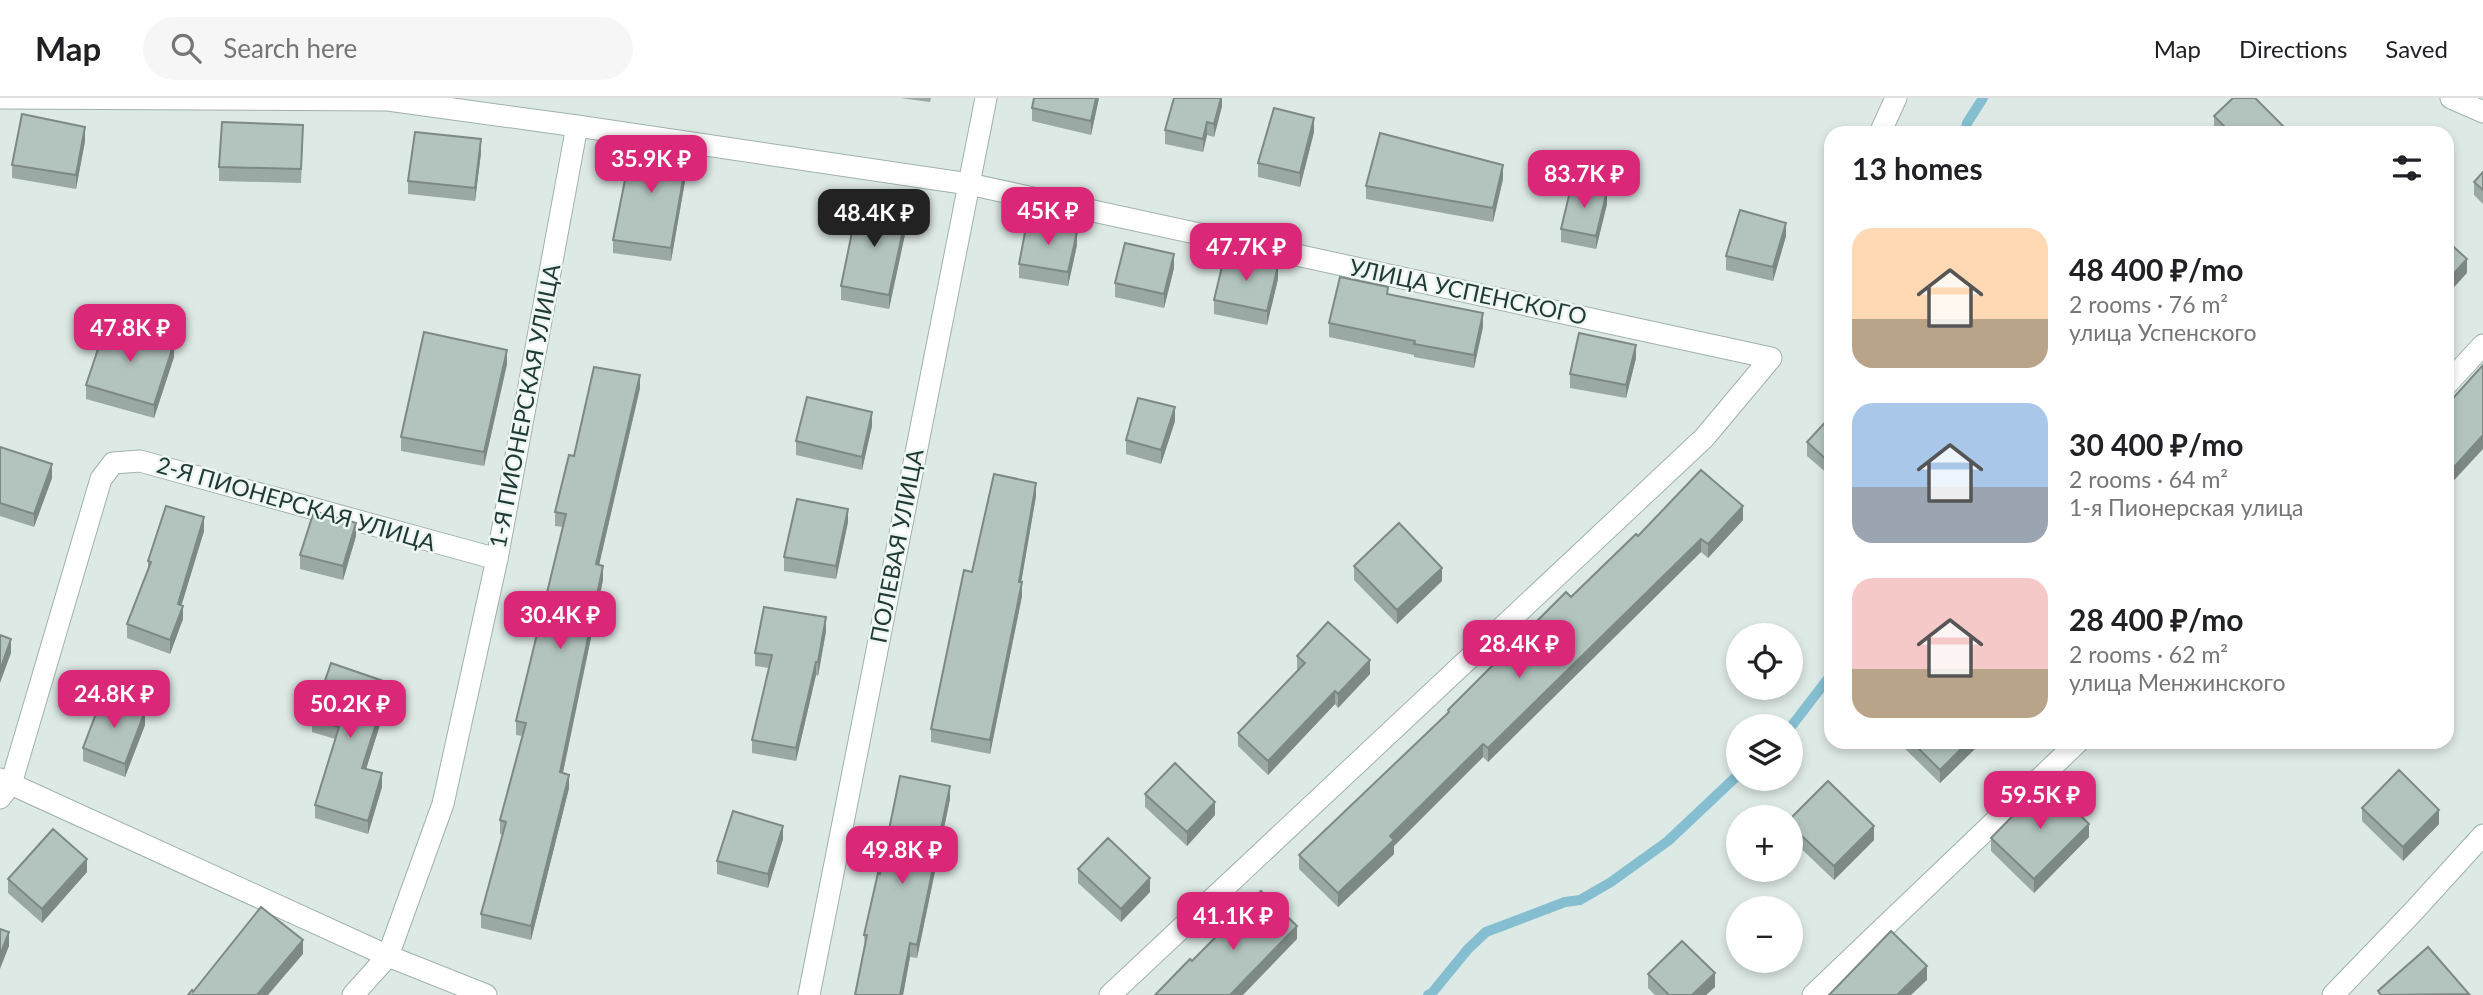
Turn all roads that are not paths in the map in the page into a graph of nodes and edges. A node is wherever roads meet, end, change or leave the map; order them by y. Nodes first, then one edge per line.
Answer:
1 (0, 98) edge
2 (986, 98) edge
3 (1896, 98) edge
4 (2451, 98) edge
5 (2483, 113) edge
6 (577, 126) junction
7 (1883, 126) edge
8 (969, 184) junction
9 (2483, 345) edge
10 (2454, 376) edge
11 (497, 559) junction
12 (2071, 749) edge
13 (4, 787) edge
14 (2483, 835) edge
15 (388, 956) junction
16 (353, 995) edge
17 (486, 995) edge
18 (808, 995) edge
19 (1111, 995) edge
20 (1813, 995) edge
21 (2333, 995) edge

1 - 6 street, УЛИЦА УСПЕНСКОГО
2 - 8 street, ПОЛЕВАЯ УЛИЦА
3 - 7 street
4 - 5 street
6 - 8 street, УЛИЦА УСПЕНСКОГО
6 - 11 street, 1-Я ПИОНЕРСКАЯ УЛИЦА
8 - 18 street, ПОЛЕВАЯ УЛИЦА
8 - 19 street, УЛИЦА УСПЕНСКОГО
9 - 10 street
11 - 13 street, 2-Я ПИОНЕРСКАЯ УЛИЦА
11 - 15 street, 1-Я ПИОНЕРСКАЯ УЛИЦА
12 - 20 street
13 - 15 street
14 - 21 street
15 - 16 street, 1-Я ПИОНЕРСКАЯ УЛИЦА
15 - 17 street

